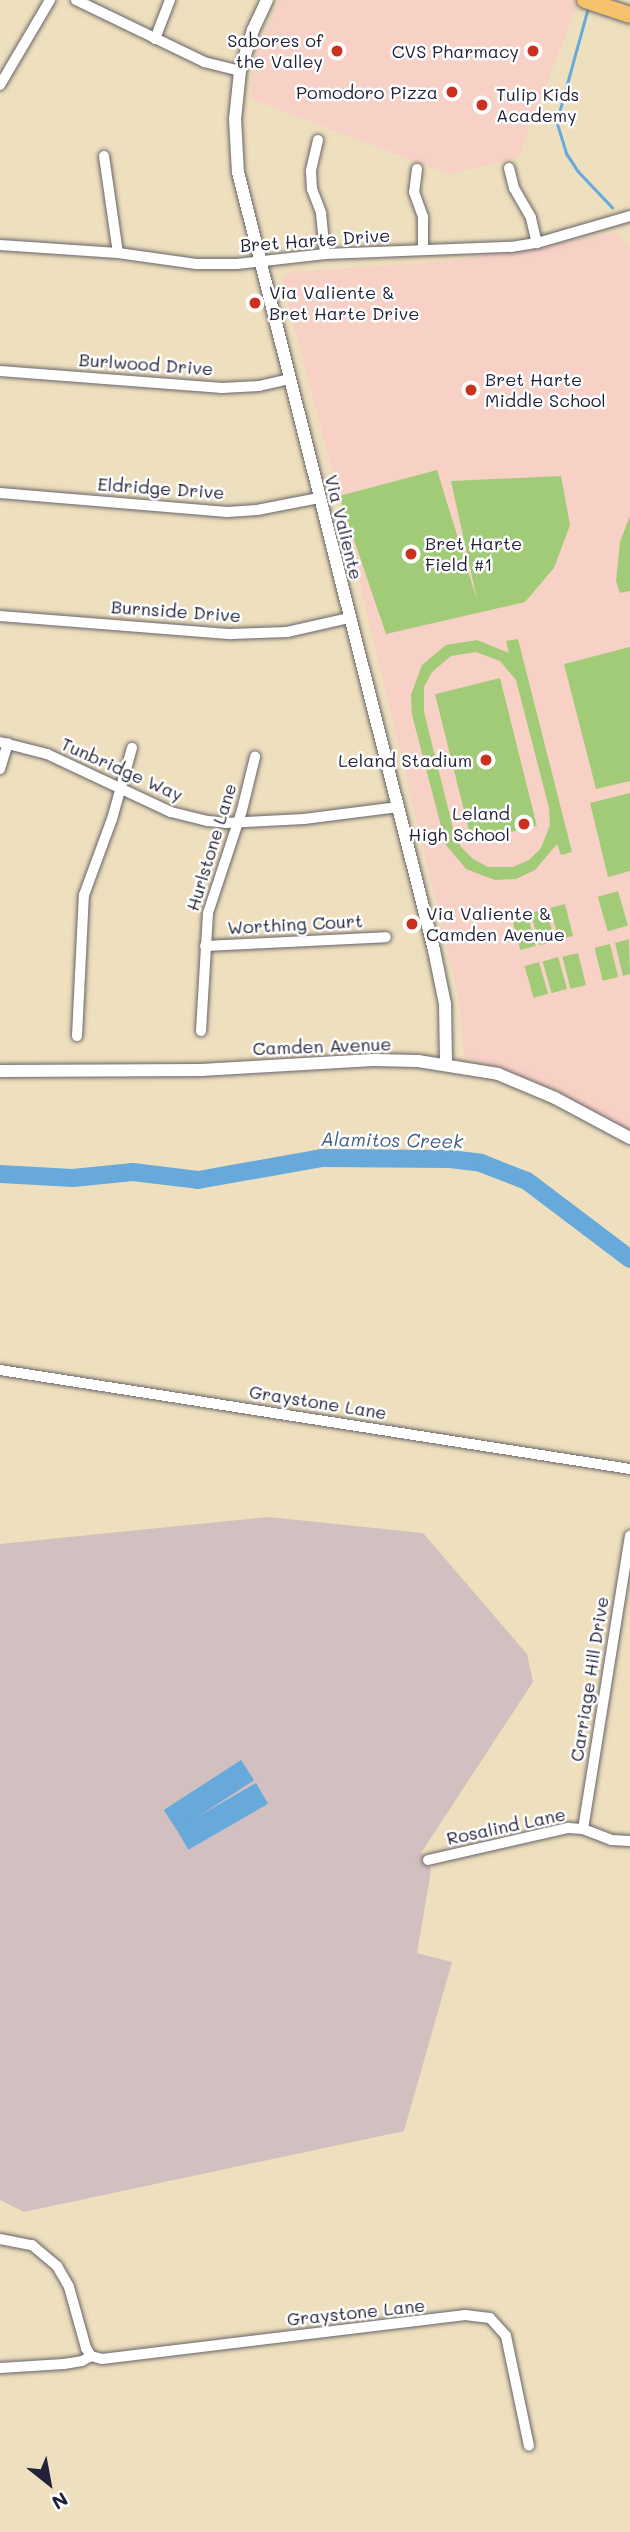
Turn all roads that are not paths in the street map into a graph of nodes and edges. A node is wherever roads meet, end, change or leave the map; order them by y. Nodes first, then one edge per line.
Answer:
1 (50, 0) edge
2 (76, 0) edge
3 (170, 0) edge
4 (267, 0) edge
5 (593, 3) edge
6 (630, 15) edge
7 (155, 39) junction
8 (240, 71) junction
9 (0, 85) edge
10 (317, 140) dead end
11 (104, 156) dead end
12 (509, 168) dead end
13 (417, 169) dead end
14 (630, 216) edge
15 (537, 243) junction
16 (0, 245) edge
17 (423, 250) junction
18 (118, 253) junction
19 (325, 254) junction
20 (259, 262) junction
21 (0, 371) edge
22 (289, 379) junction
23 (0, 493) edge
24 (319, 498) junction
25 (0, 616) edge
26 (349, 618) junction
27 (4, 743) edge
28 (132, 748) dead end
29 (255, 757) dead end
30 (0, 769) edge
31 (119, 789) junction
32 (398, 807) junction
33 (238, 822) junction
34 (386, 937) dead end
35 (205, 946) junction
36 (201, 1031) dead end
37 (77, 1036) dead end
38 (446, 1064) junction
39 (0, 1071) edge
40 (630, 1138) edge
41 (0, 1370) edge
42 (630, 1469) edge
43 (630, 1535) edge
44 (583, 1829) junction
45 (630, 1841) edge
46 (428, 1860) dead end
47 (0, 2239) edge
48 (90, 2356) junction
49 (0, 2368) edge
50 (529, 2446) dead end

1 - 9 street
2 - 7 street
3 - 7 street
4 - 8 street, Via Valiente
5 - 6 main road
7 - 8 street
8 - 20 street, Via Valiente
10 - 19 street
11 - 18 street
12 - 15 street
13 - 17 street
14 - 15 street, Bret Harte Drive
15 - 17 street, Bret Harte Drive
16 - 18 street, Bret Harte Drive
17 - 19 street, Bret Harte Drive
18 - 20 street, Bret Harte Drive
19 - 20 street, Bret Harte Drive
20 - 22 street, Via Valiente
21 - 22 street, Burlwood Drive
22 - 24 street, Via Valiente
23 - 24 street, Eldridge Drive
24 - 26 street, Via Valiente
25 - 26 street, Burnside Drive
26 - 32 street, Via Valiente
27 - 30 street
27 - 31 street, Tunbridge Way
28 - 31 street
29 - 33 street, Hurlstone Lane
31 - 33 street, Tunbridge Way
31 - 37 street
32 - 33 street, Tunbridge Way
32 - 38 street, Via Valiente
33 - 35 street, Hurlstone Lane
34 - 35 street, Worthing Court
35 - 36 street, Hurlstone Lane
38 - 39 street, Camden Avenue
38 - 40 street, Camden Avenue
41 - 42 street, Graystone Lane
43 - 44 street, Carriage Hill Drive
44 - 45 street, Rosalind Lane
44 - 46 street, Rosalind Lane
47 - 48 street
48 - 49 street, Graystone Lane
48 - 50 street, Graystone Lane

